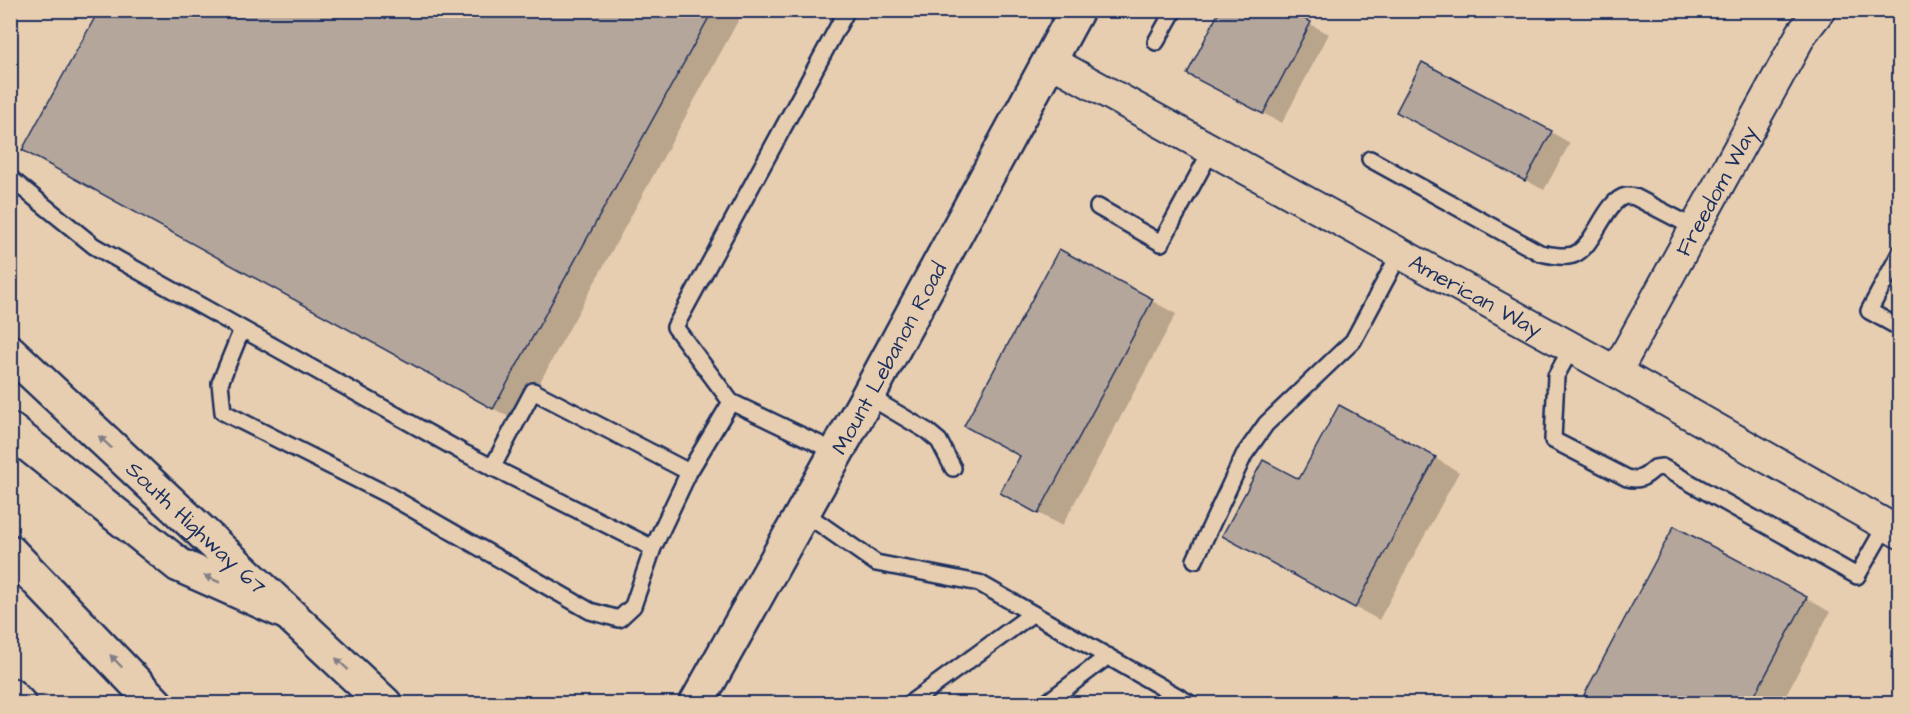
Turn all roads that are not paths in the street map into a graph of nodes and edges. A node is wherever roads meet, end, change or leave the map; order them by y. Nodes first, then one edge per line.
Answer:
1 (846, 10) edge
2 (1077, 10) edge
3 (1174, 10) edge
4 (1820, 10) edge
5 (1156, 42) dead end
6 (1050, 61) junction
7 (1212, 149) junction
8 (1370, 159) dead end
9 (10, 178) edge
10 (1098, 207) dead end
11 (1695, 228) junction
12 (1400, 253) junction
13 (1899, 253) edge
14 (1899, 328) edge
15 (242, 329) junction
16 (1572, 347) junction
17 (10, 352) edge
18 (1616, 372) junction
19 (868, 396) junction
20 (731, 402) junction
21 (10, 430) edge
22 (836, 452) junction
23 (492, 468) junction
24 (953, 468) dead end
25 (688, 472) junction
26 (803, 512) junction
27 (1892, 529) edge
28 (653, 548) junction
29 (10, 552) edge
30 (1195, 560) dead end
31 (285, 612) junction
32 (1032, 614) junction
33 (1108, 656) junction
34 (10, 694) edge
35 (19, 704) edge
36 (156, 704) edge
37 (385, 704) edge
38 (696, 704) edge
39 (909, 704) edge
40 (1045, 704) edge
41 (1191, 704) edge

1 - 20 lane
2 - 6 main road, Mount Lebanon Road
3 - 5 lane
4 - 11 street, Freedom Way
6 - 7 street, American Way
6 - 19 main road, Mount Lebanon Road
7 - 10 lane
7 - 12 street, American Way
8 - 11 lane
9 - 15 lane
11 - 18 street, Freedom Way
12 - 16 street, American Way
12 - 30 lane
13 - 14 lane
15 - 23 lane
15 - 28 lane
16 - 18 street, American Way
16 - 27 lane
31 -> 17 main road, South Highway 67
18 - 27 street, American Way
19 - 22 main road, Mount Lebanon Road
19 - 24 lane
20 - 22 lane
20 - 25 lane
31 -> 21 main road
22 - 26 main road, Mount Lebanon Road
23 - 25 lane
23 - 28 lane
25 - 28 lane
26 - 32 lane
26 - 38 main road, Mount Lebanon Road
36 -> 29 main road
37 -> 31 main road, South Highway 67
32 - 33 lane
32 - 39 lane
33 - 40 lane
33 - 41 lane
34 - 35 main road

